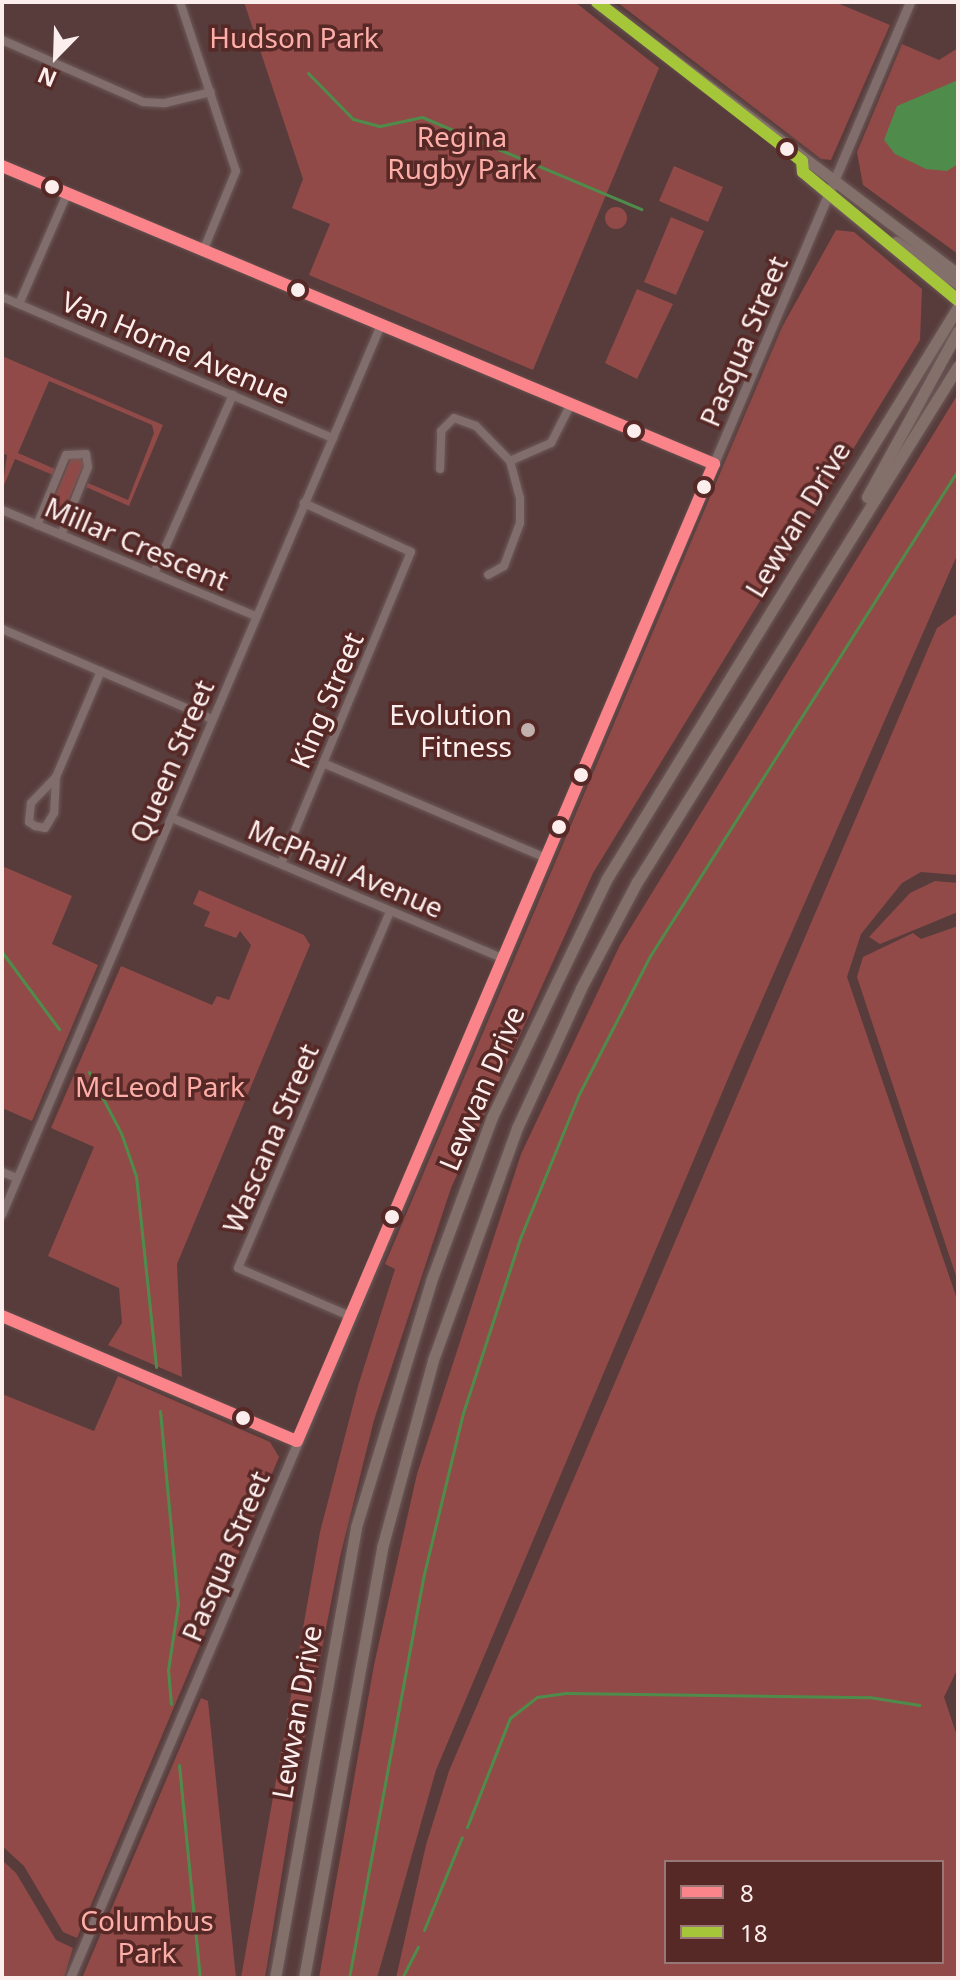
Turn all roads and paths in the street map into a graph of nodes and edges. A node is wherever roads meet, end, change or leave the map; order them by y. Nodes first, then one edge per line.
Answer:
1 (180, 2) edge
2 (597, 2) edge
3 (910, 2) edge
4 (2, 40) edge
5 (211, 92) junction
6 (802, 161) junction
7 (2, 166) edge
8 (836, 179) junction
9 (67, 194) junction
10 (829, 195) junction
11 (849, 211) junction
12 (920, 245) junction
13 (203, 251) junction
14 (958, 274) edge
15 (958, 284) edge
16 (2, 297) edge
17 (958, 300) edge
18 (19, 304) junction
19 (958, 307) edge
20 (381, 325) junction
21 (958, 331) edge
22 (958, 366) edge
23 (233, 395) junction
24 (571, 404) junction
25 (333, 438) junction
26 (510, 461) junction
27 (714, 464) junction
28 (440, 469) dead end
29 (304, 503) junction
30 (2, 510) edge
31 (37, 525) junction
32 (61, 535) junction
33 (832, 565) junction
34 (154, 573) junction
35 (488, 575) dead end
36 (256, 616) junction
37 (2, 629) edge
38 (101, 671) junction
39 (212, 719) junction
40 (323, 763) junction
41 (56, 777) junction
42 (172, 818) junction
43 (546, 858) junction
44 (281, 864) junction
45 (390, 911) junction
46 (502, 958) junction
47 (2, 1172) edge
48 (17, 1178) junction
49 (2, 1215) edge
50 (2, 1316) edge
51 (352, 1317) junction
52 (297, 1441) junction
53 (70, 1978) edge
54 (275, 1978) edge
55 (304, 1978) edge

1 - 5 street
2 - 6 main road
3 - 8 street, Pasqua Street
4 - 5 street
5 - 13 street
6 - 8 main road
6 - 10 main road
7 - 9 street
8 - 10 street, Pasqua Street
8 - 12 main road
9 - 13 street
9 - 18 street
10 - 11 main road
10 - 12 main road
10 - 27 street, Pasqua Street
11 - 15 main road
11 - 17 main road
12 - 14 main road
13 - 20 street
16 - 18 street, Van Horne Avenue
18 - 23 street, Van Horne Avenue
19 - 54 main road, Lewvan Drive
20 - 24 street
20 - 25 street, Queen Street
21 - 33 main road
22 - 33 main road, Lewvan Drive
23 - 25 street, Van Horne Avenue
23 - 34 street
24 - 26 street
24 - 27 street
25 - 29 street, Queen Street
26 - 28 street
26 - 35 street
27 - 43 street, Pasqua Street
29 - 36 street, Queen Street
29 - 40 street, King Street
30 - 31 street, Millar Crescent
31 - 32 street, Millar Crescent
31 - 32 street
32 - 34 street, Millar Crescent
33 - 55 main road, Lewvan Drive
34 - 36 street, Millar Crescent
36 - 39 street, Queen Street
37 - 38 street
38 - 39 street
38 - 41 street
39 - 42 street, Queen Street
40 - 43 street
40 - 44 street, King Street
41 - 41 street
42 - 44 street, McPhail Avenue
42 - 48 street, Queen Street
43 - 46 street, Pasqua Street
44 - 45 street, McPhail Avenue
45 - 46 street, McPhail Avenue
45 - 51 street, Wascana Street
46 - 51 street, Pasqua Street
47 - 48 street
48 - 49 street, Queen Street
50 - 52 street
51 - 52 street, Pasqua Street
52 - 53 street, Pasqua Street

